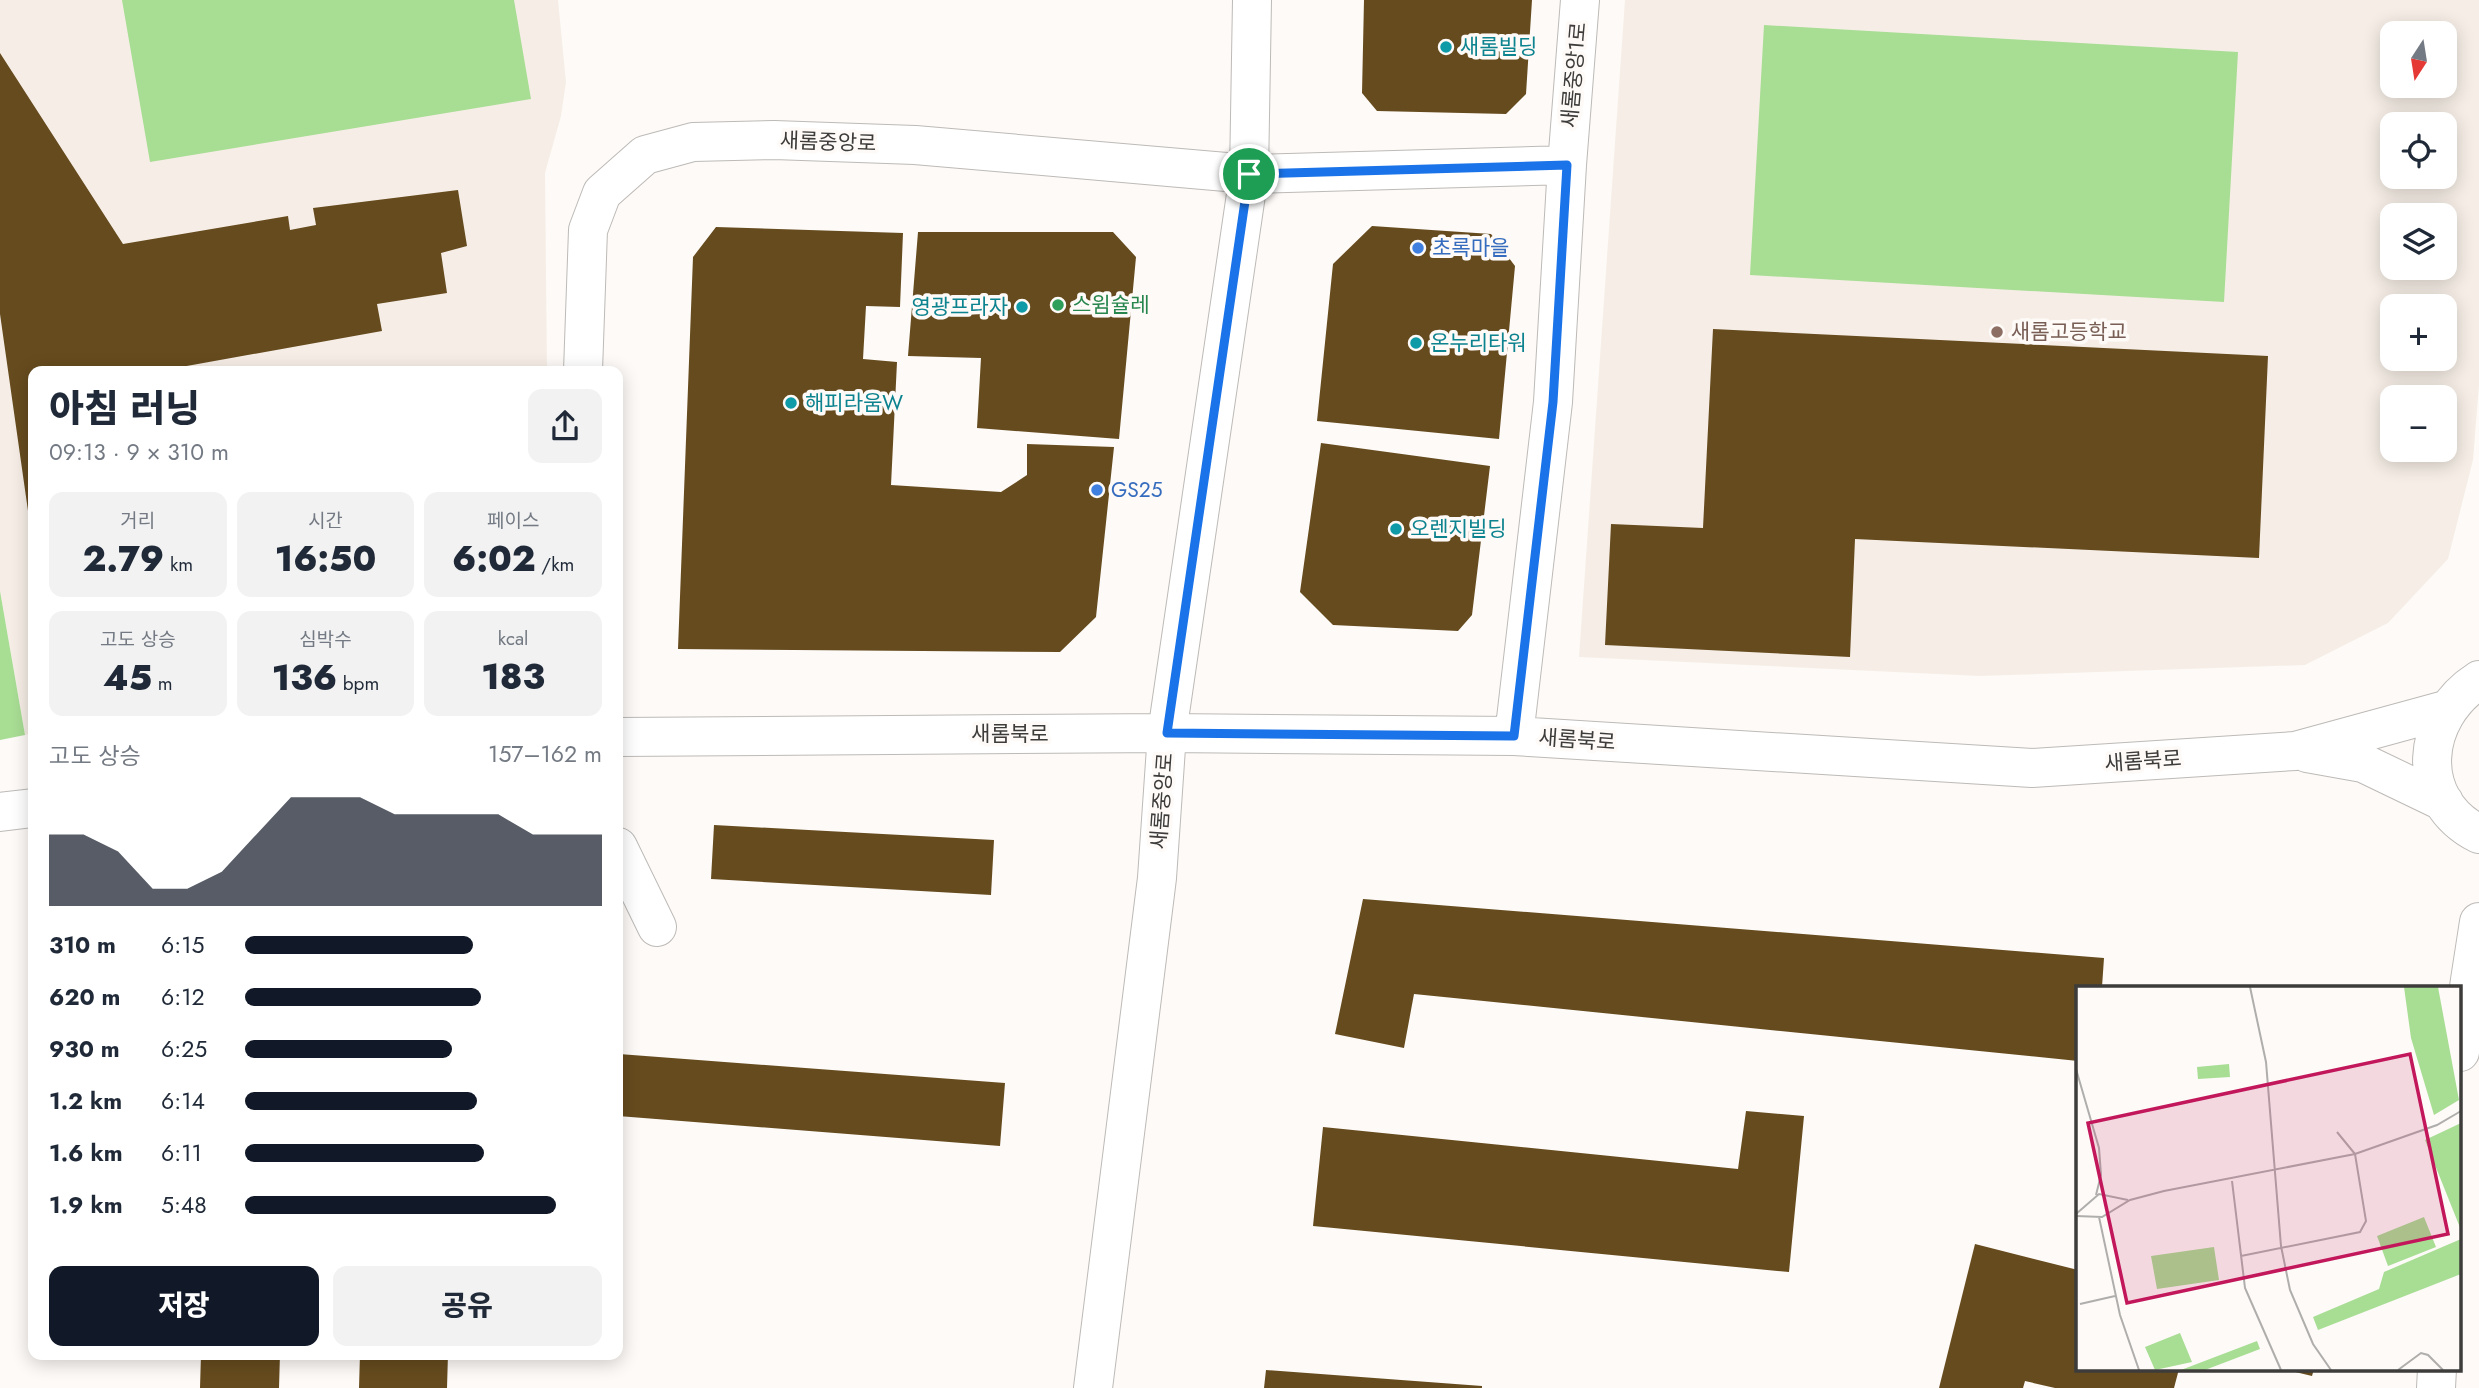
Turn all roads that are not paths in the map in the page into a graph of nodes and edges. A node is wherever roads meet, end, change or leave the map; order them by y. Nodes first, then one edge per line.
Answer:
1 (1252, 0) edge
2 (1580, 0) edge
3 (1567, 165) junction
4 (1249, 174) junction
5 (583, 366) edge
6 (2479, 680) edge
7 (2445, 710) junction
8 (1167, 733) junction
9 (1514, 736) junction
10 (623, 737) edge
11 (2295, 751) junction
12 (2444, 802) junction
13 (28, 809) edge
14 (0, 812) edge
15 (2479, 834) edge
16 (623, 857) edge
17 (2479, 922) edge
18 (657, 927) dead end
19 (2475, 972) edge
20 (2462, 1041) edge
21 (2437, 1370) edge
22 (1093, 1388) edge
23 (2436, 1388) edge

1 - 4 street, 새롬중앙로
2 - 3 street, 새롬중앙1로
3 - 4 street
3 - 9 street, 새롬중앙1로
4 - 5 street, 새롬중앙로
4 - 8 street, 새롬중앙로
6 - 7 street
7 - 11 street, 새롬북로
7 - 12 street
8 - 9 street, 새롬북로
8 - 10 street, 새롬북로
8 - 22 street, 새롬중앙로
9 - 11 street, 새롬북로
11 - 12 street
12 - 15 street
13 - 14 street
16 - 18 street
17 - 19 street
19 - 20 street
21 - 23 street

